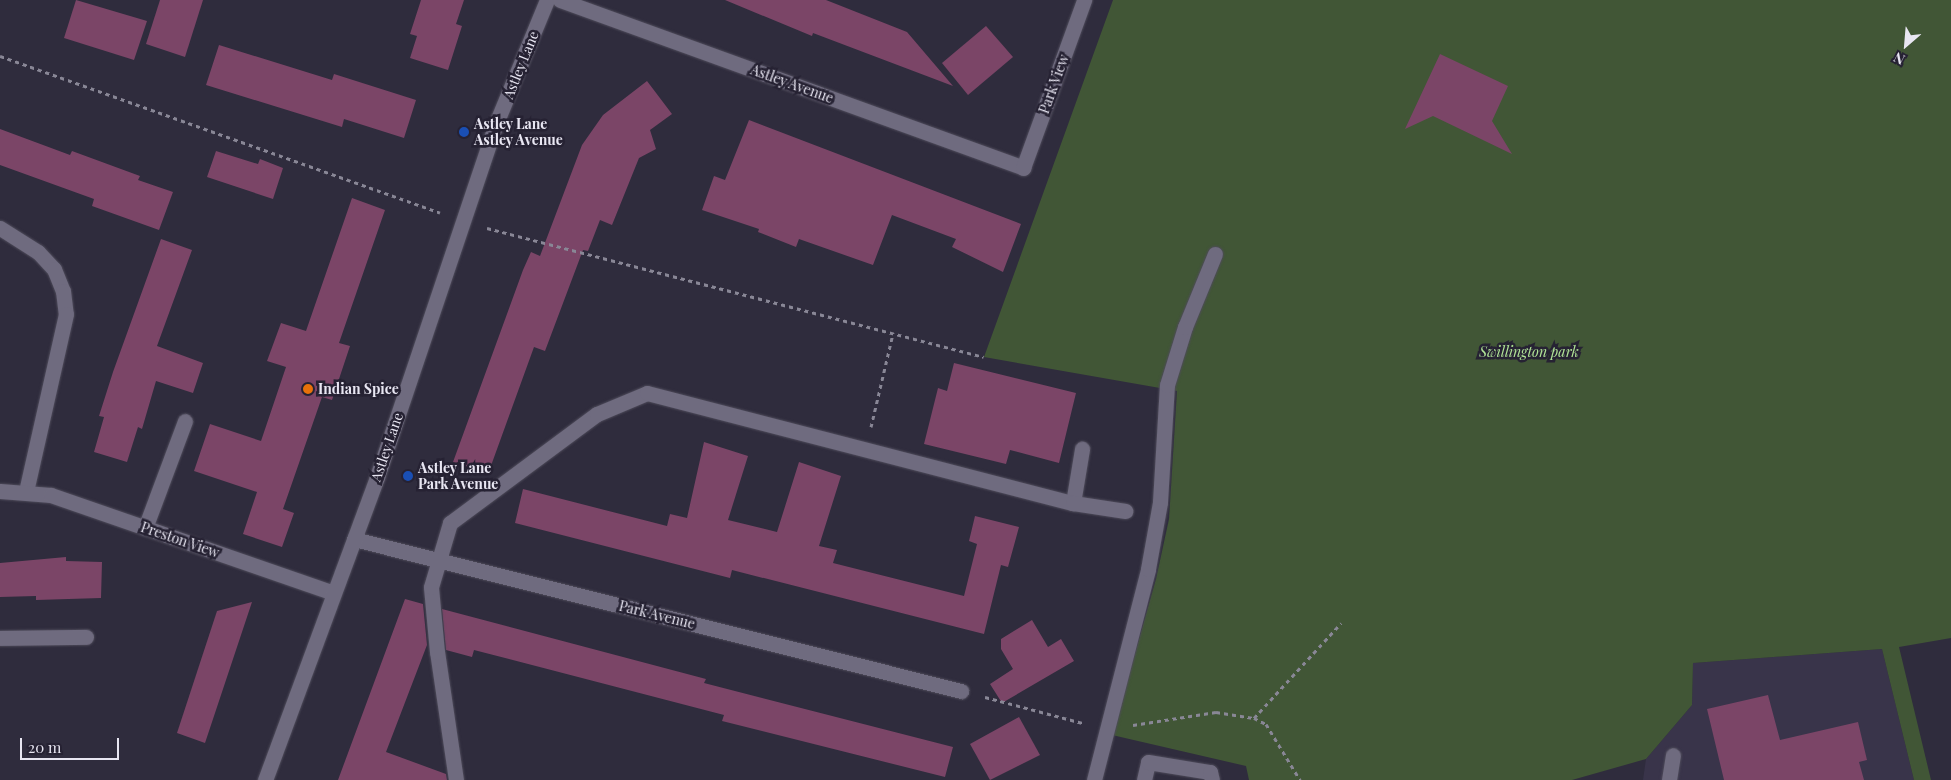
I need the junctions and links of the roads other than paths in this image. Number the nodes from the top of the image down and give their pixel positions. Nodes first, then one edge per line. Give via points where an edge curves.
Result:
1 (547, 0) edge
2 (560, 0) edge
3 (1084, 0) edge
4 (1024, 168) joint
5 (0, 228) edge
6 (1215, 254) dead end
7 (185, 421) dead end
8 (1082, 449) dead end
9 (0, 491) edge
10 (26, 491) junction
11 (1073, 503) junction
12 (1125, 511) dead end
13 (145, 528) junction
14 (354, 539) junction
15 (441, 561) junction
16 (334, 593) junction
17 (86, 637) dead end
18 (0, 638) edge
19 (961, 691) road end
20 (1673, 756) dead end
21 (265, 780) edge
22 (456, 780) edge
23 (1094, 780) edge
24 (1144, 780) edge
25 (1212, 780) edge
26 (1670, 780) edge

1 - 14 street, Astley Lane via 495,126
2 - 4 street, Astley Avenue
3 - 4 street, Park View
5 - 10 street via 38,252 54,269 63,291 66,314
6 - 23 street via 1185,327 1167,385 1159,509 1148,569
7 - 13 street
8 - 11 street
9 - 10 street, Preston View
10 - 13 street, Preston View via 50,495
11 - 12 street
11 - 15 street via 648,393 596,414 450,523
13 - 16 street, Preston View
14 - 15 street, Park Avenue
14 - 16 street, Astley Lane
15 - 19 street, Park Avenue
15 - 22 street via 431,587
16 - 21 street, Astley Lane
17 - 18 street
20 - 26 street
24 - 25 street via 1148,762 1210,772

